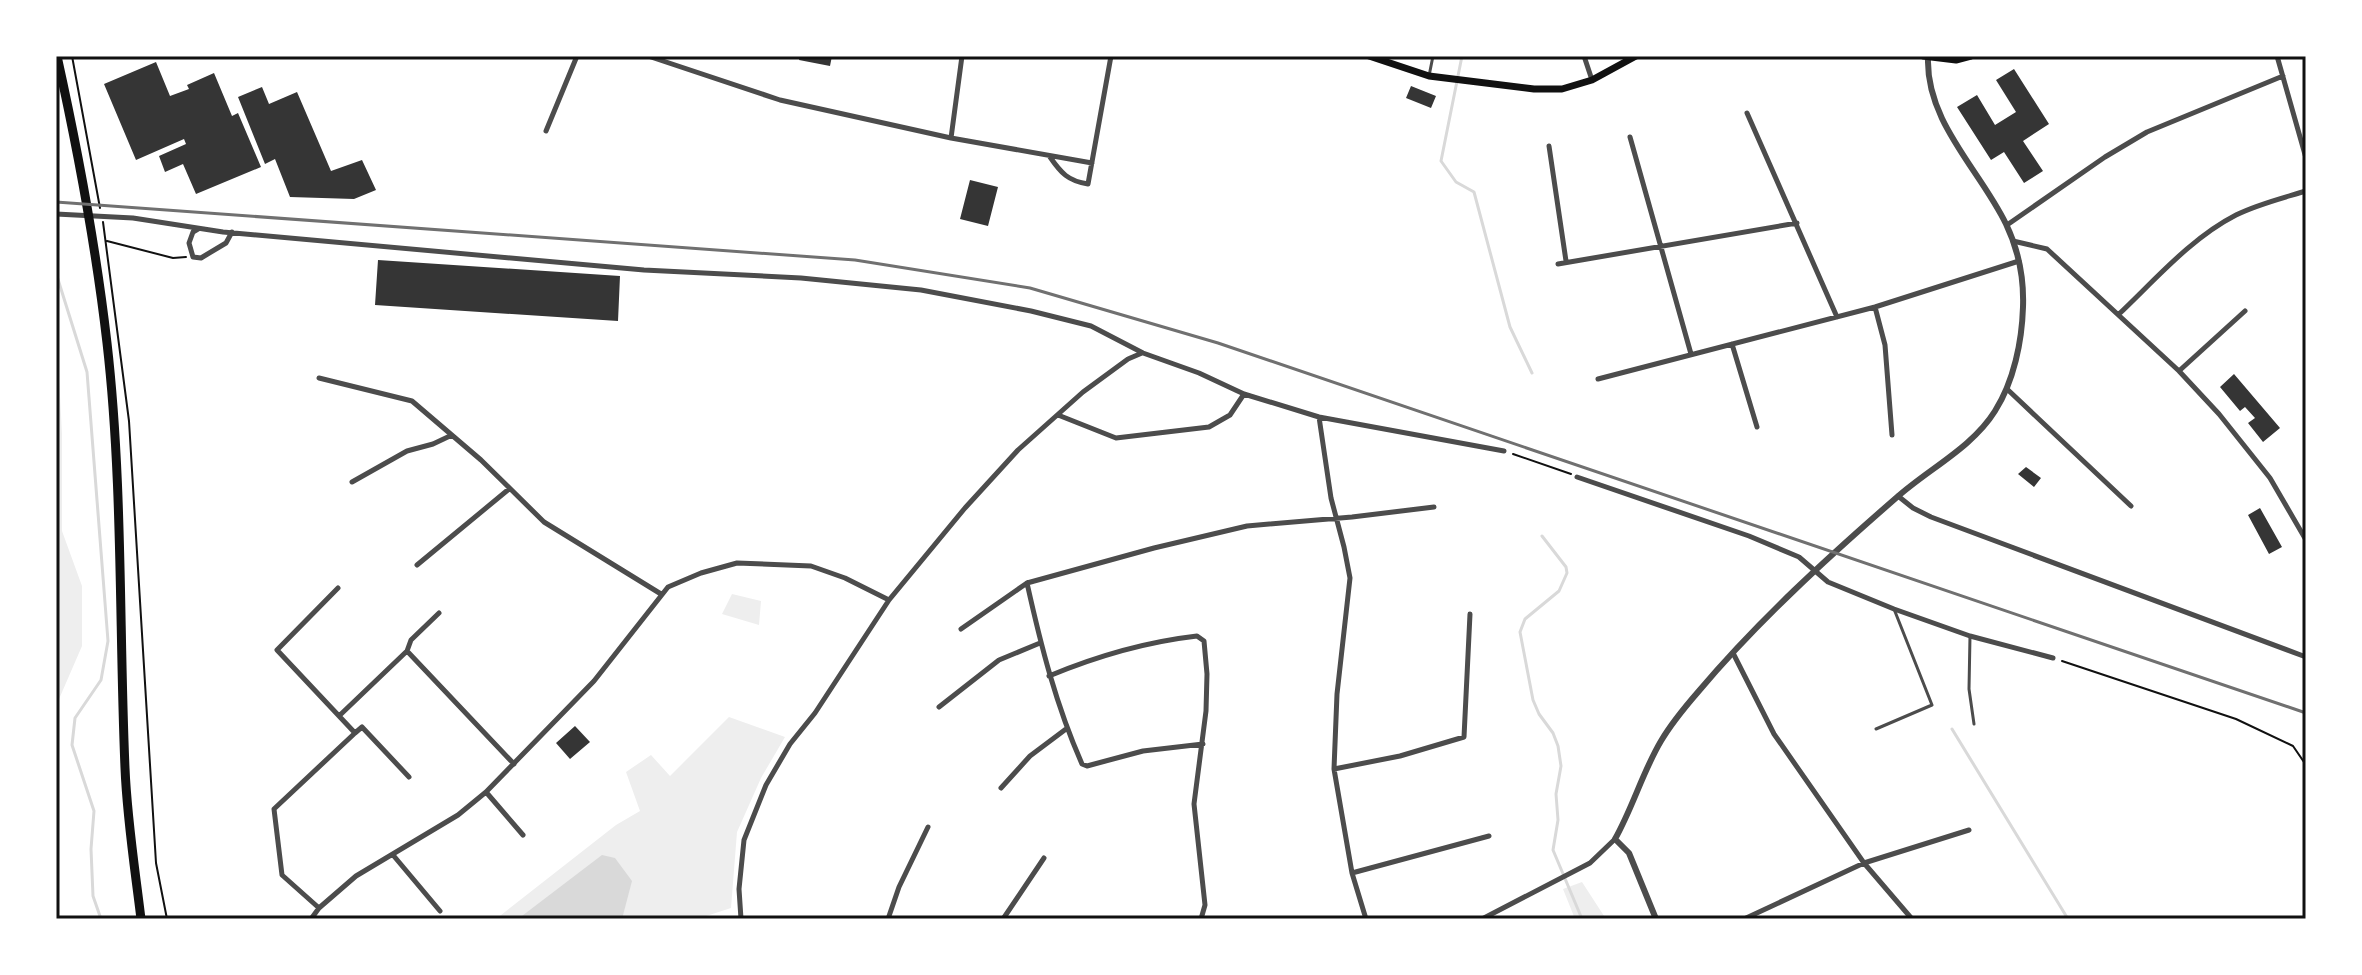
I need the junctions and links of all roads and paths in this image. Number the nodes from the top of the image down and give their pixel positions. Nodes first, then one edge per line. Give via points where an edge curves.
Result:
1 (57, 56) edge
2 (72, 56) edge
3 (577, 56) edge
4 (648, 56) edge
5 (962, 56) edge
6 (1111, 56) edge
7 (1369, 56) edge
8 (1433, 56) edge
9 (1584, 56) edge
10 (1636, 56) edge
11 (1971, 56) edge
12 (2277, 56) edge
13 (1926, 57) edge
14 (1429, 76) junction
15 (2283, 76) junction
16 (1592, 80) junction
17 (1747, 113) dead end
18 (546, 131) dead end
19 (1630, 137) dead end
20 (951, 138) junction
21 (1549, 146) dead end
22 (1049, 156) junction
23 (2306, 158) edge
24 (1092, 163) junction
25 (2306, 191) edge
26 (56, 214) edge
27 (1797, 223) junction
28 (2007, 225) junction
29 (200, 228) junction
30 (232, 232) junction
31 (106, 240) junction
32 (2012, 241) junction
33 (1659, 247) junction
34 (193, 257) junction
35 (1566, 261) junction
36 (2019, 261) junction
37 (1558, 264) dead end
38 (1875, 307) junction
39 (2245, 311) dead end
40 (2119, 314) junction
41 (1837, 317) junction
42 (1732, 344) junction
43 (1143, 353) junction
44 (1691, 354) junction
45 (2179, 371) junction
46 (319, 378) dead end
47 (1598, 379) dead end
48 (2007, 389) junction
49 (1244, 394) junction
50 (1058, 415) junction
51 (1319, 417) junction
52 (1757, 427) dead end
53 (452, 435) junction
54 (1892, 435) dead end
55 (1504, 451) joint
56 (1577, 477) joint
57 (352, 482) dead end
58 (509, 489) junction
59 (1898, 496) junction
60 (2131, 506) dead end
61 (1434, 507) dead end
62 (1336, 517) junction
63 (2306, 540) edge
64 (417, 565) dead end
65 (1816, 571) junction
66 (1027, 583) junction
67 (338, 588) dead end
68 (661, 594) junction
69 (889, 600) junction
70 (1894, 609) junction
71 (439, 613) dead end
72 (1470, 614) dead end
73 (961, 629) dead end
74 (1970, 636) junction
75 (1040, 643) junction
76 (407, 651) junction
77 (1733, 653) junction
78 (2306, 657) edge
79 (2053, 658) joint
80 (1049, 676) junction
81 (939, 707) dead end
82 (339, 716) junction
83 (1974, 724) dead end
84 (1066, 729) junction
85 (1876, 729) dead end
86 (355, 733) junction
87 (1203, 744) junction
88 (514, 764) junction
89 (2306, 765) edge
90 (1334, 769) junction
91 (409, 777) dead end
92 (1001, 788) dead end
93 (486, 792) junction
94 (928, 827) dead end
95 (1969, 830) dead end
96 (523, 835) dead end
97 (1489, 836) dead end
98 (1615, 839) junction
99 (393, 855) junction
100 (1044, 858) dead end
101 (1864, 863) junction
102 (1352, 873) junction
103 (319, 908) junction
104 (440, 911) dead end
105 (144, 919) edge
106 (167, 919) edge
107 (311, 919) edge
108 (741, 919) edge
109 (888, 919) edge
110 (1003, 919) edge
111 (1201, 919) edge
112 (1366, 919) edge
113 (1482, 919) edge
114 (1656, 919) edge
115 (1744, 919) edge
116 (1912, 919) edge

1 - 105 highway via 75,136 107,344 125,770 132,860
2 - 31 path
3 - 18 street
4 - 20 street via 780,100
5 - 20 street
6 - 24 street
7 - 14 main road
8 - 14 lane
9 - 16 street
10 - 16 main road
11 - 13 main road
12 - 15 street
13 - 28 street via 1935,103
14 - 16 main road via 1534,89 1562,89
15 - 23 street
15 - 28 street via 2147,132
17 - 27 street
19 - 33 street
20 - 22 street
21 - 35 street
22 - 24 street
22 - 24 street via 1063,176 1088,184
25 - 40 street via 2237,214 2214,228
26 - 29 street
27 - 33 street
27 - 41 street
28 - 32 street
29 - 30 street
29 - 34 street via 190,237
30 - 34 street via 212,254
30 - 43 street via 921,290 1091,326
31 - 34 path via 173,258
31 - 106 path via 129,421 156,863
32 - 36 street
32 - 40 street via 2047,249
33 - 35 street
33 - 44 street
35 - 37 street
36 - 38 street
36 - 48 street via 2023,309
38 - 41 street
38 - 54 street via 1885,345
39 - 45 street
40 - 45 street
41 - 42 street
42 - 44 street
42 - 52 street
43 - 49 street
43 - 50 street
44 - 47 street
45 - 63 street via 2270,478
46 - 53 street via 412,401
48 - 59 street via 1975,435
48 - 60 street
49 - 50 street via 1230,415 1209,427 1116,438
49 - 51 street
50 - 69 street via 965,508
51 - 55 street
51 - 62 street
53 - 57 street via 407,451
53 - 58 street
55 - 56 path
56 - 65 street via 1749,536 1799,557
58 - 64 street
58 - 68 street via 544,522
59 - 65 street
59 - 78 street via 1931,517
61 - 62 street
62 - 66 street via 1247,526
62 - 90 street via 1350,578
65 - 70 street via 1828,582
65 - 77 street
66 - 73 street
66 - 75 street
67 - 82 street via 277,650
68 - 69 street via 701,573 758,563 811,566
68 - 88 street via 594,681
69 - 108 street via 766,785 744,840
70 - 74 street
70 - 85 lane via 1932,705
71 - 76 street via 411,640
72 - 90 street via 1464,737
74 - 79 street
74 - 83 lane
75 - 80 street
75 - 81 street via 999,660
76 - 82 street
76 - 88 street
77 - 98 street via 1662,740
77 - 101 street via 1774,734
79 - 89 path via 2236,719 2293,746
80 - 84 street
80 - 87 street via 1133,647 1197,636 1204,641 1207,674
82 - 86 street
84 - 87 street via 1087,766 1143,751
84 - 92 street via 1030,756
86 - 91 street via 362,727
86 - 103 street via 274,809 282,875
87 - 111 street via 1194,804 1205,905
88 - 93 street
90 - 102 street
93 - 96 street
93 - 99 street
94 - 109 street
95 - 101 street
97 - 102 street
98 - 113 street via 1590,863
98 - 114 street via 1629,853
99 - 103 street via 356,876
99 - 104 street
100 - 110 street
101 - 115 street
101 - 116 street
102 - 112 street
103 - 107 street

